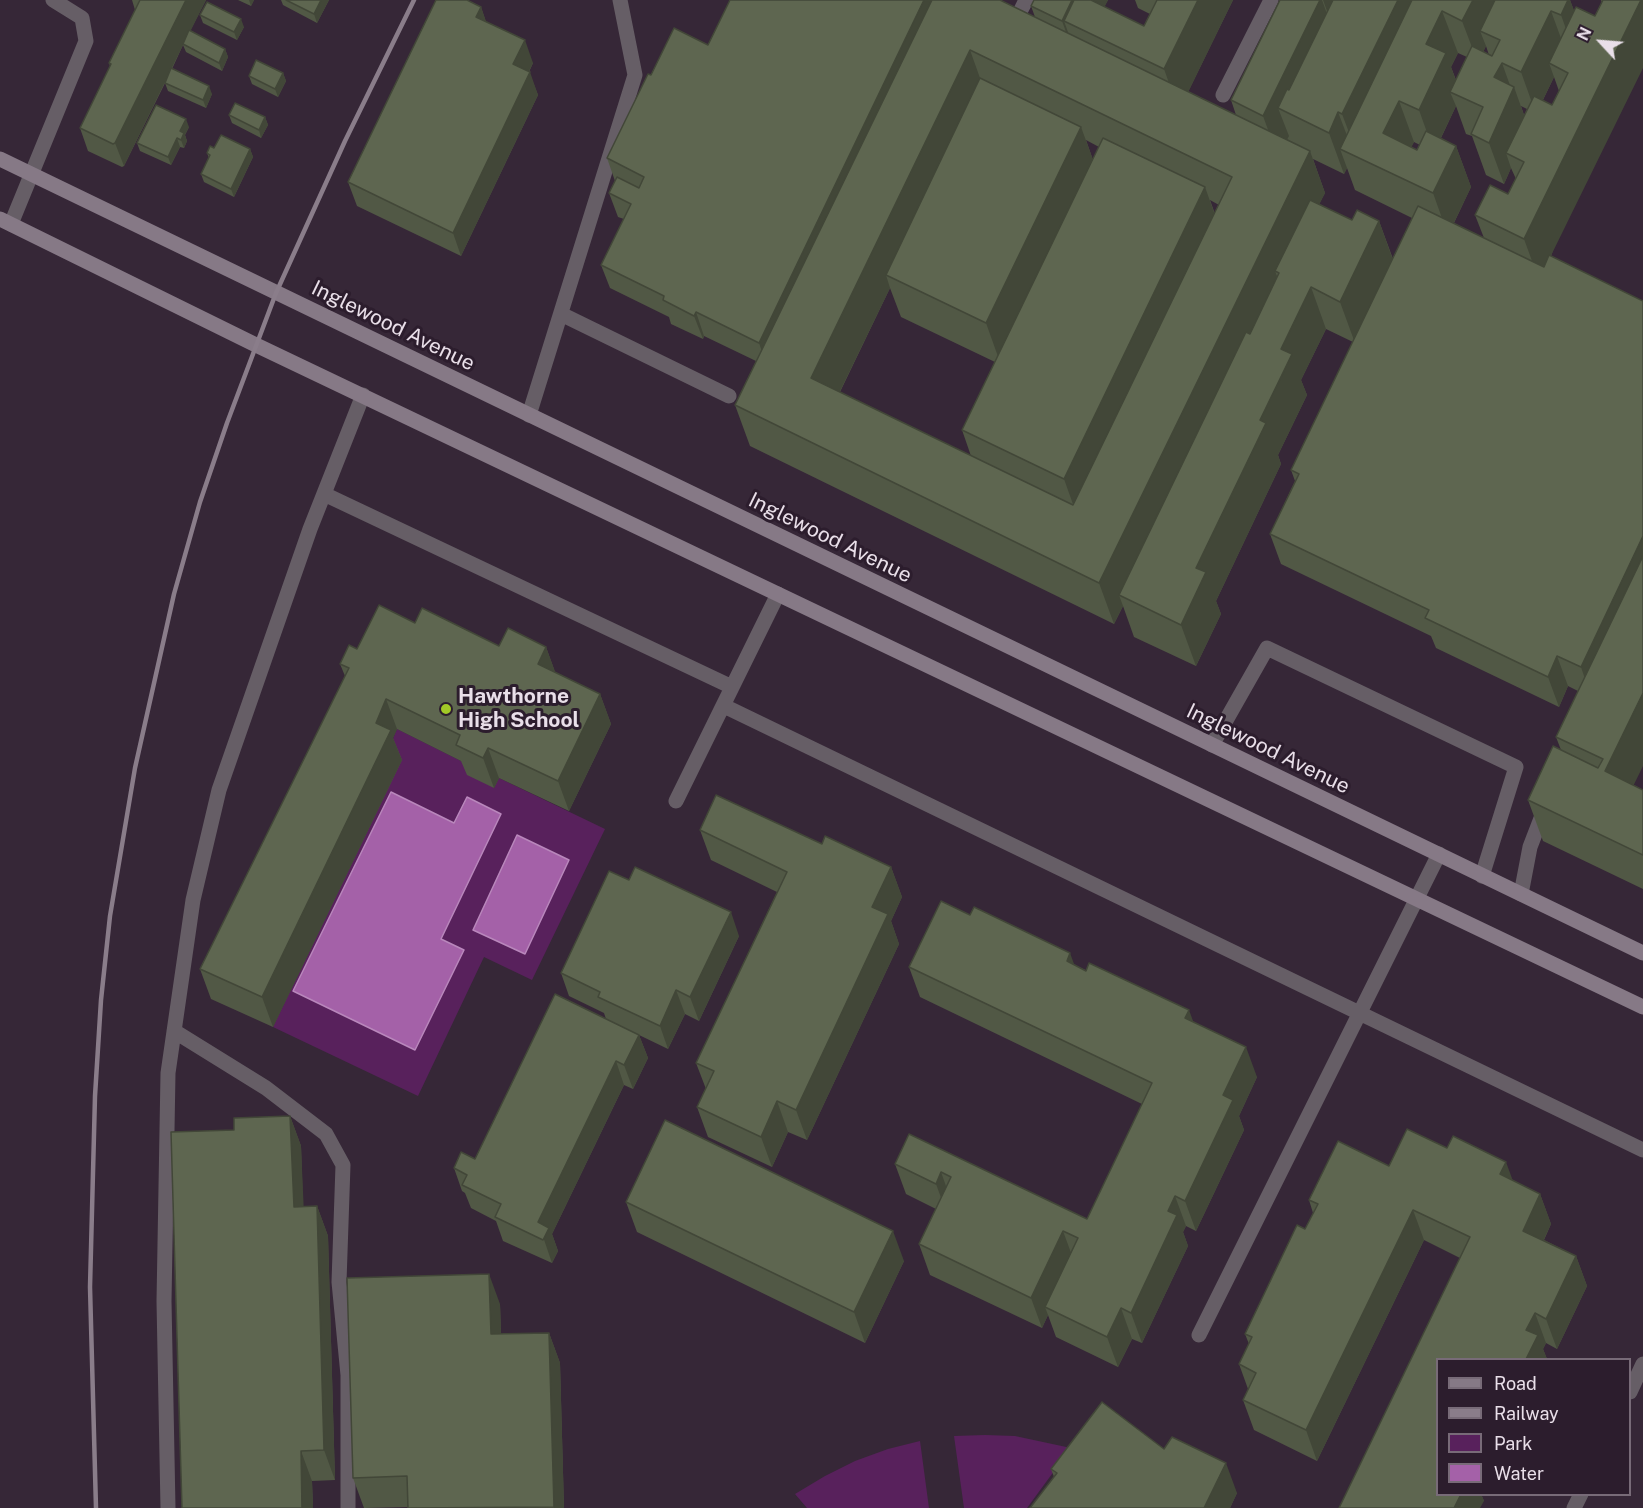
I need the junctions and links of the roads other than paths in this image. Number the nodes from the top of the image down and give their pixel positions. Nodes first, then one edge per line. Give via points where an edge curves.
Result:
1 (53, 0) edge
2 (620, 0) edge
3 (1271, 0) edge
4 (1224, 95) dead end
5 (0, 159) edge
6 (31, 174) junction
7 (5, 222) edge
8 (561, 314) junction
9 (363, 395) junction
10 (729, 396) dead end
11 (529, 415) junction
12 (324, 494) junction
13 (778, 594) junction
14 (732, 687) junction
15 (724, 706) junction
16 (1212, 745) junction
17 (1550, 796) edge
18 (676, 801) dead end
19 (1439, 854) junction
20 (1482, 876) junction
21 (1521, 894) junction
22 (1416, 899) junction
23 (1643, 953) edge
24 (1643, 1007) edge
25 (1360, 1015) junction
26 (174, 1031) junction
27 (1643, 1150) edge
28 (1199, 1335) dead end
29 (1643, 1364) edge
30 (1631, 1388) edge
31 (168, 1508) edge
32 (348, 1508) edge

1 - 6 lane via 82,18 86,41
2 - 8 lane via 635,75
3 - 4 lane
5 - 6 main road, Inglewood Avenue
6 - 7 lane
6 - 11 main road, Inglewood Avenue
7 - 9 main road
8 - 10 lane
8 - 11 lane
9 - 12 lane
9 - 13 main road
11 - 16 main road, Inglewood Avenue
12 - 14 lane
12 - 26 lane via 219,790 193,900
13 - 14 lane
13 - 22 main road
14 - 15 lane
15 - 18 lane
15 - 25 lane
16 - 19 main road, Inglewood Avenue
16 - 20 lane via 1267,648 1516,767
17 - 21 lane via 1530,847
19 - 20 main road, Inglewood Avenue
19 - 22 lane
20 - 21 main road, Inglewood Avenue
21 - 23 main road, Inglewood Avenue
22 - 24 main road
22 - 25 lane
25 - 27 lane
25 - 28 lane
26 - 31 lane via 168,1073 164,1301
26 - 32 lane via 266,1088 326,1134 342,1165 339,1282 348,1375
29 - 30 lane

